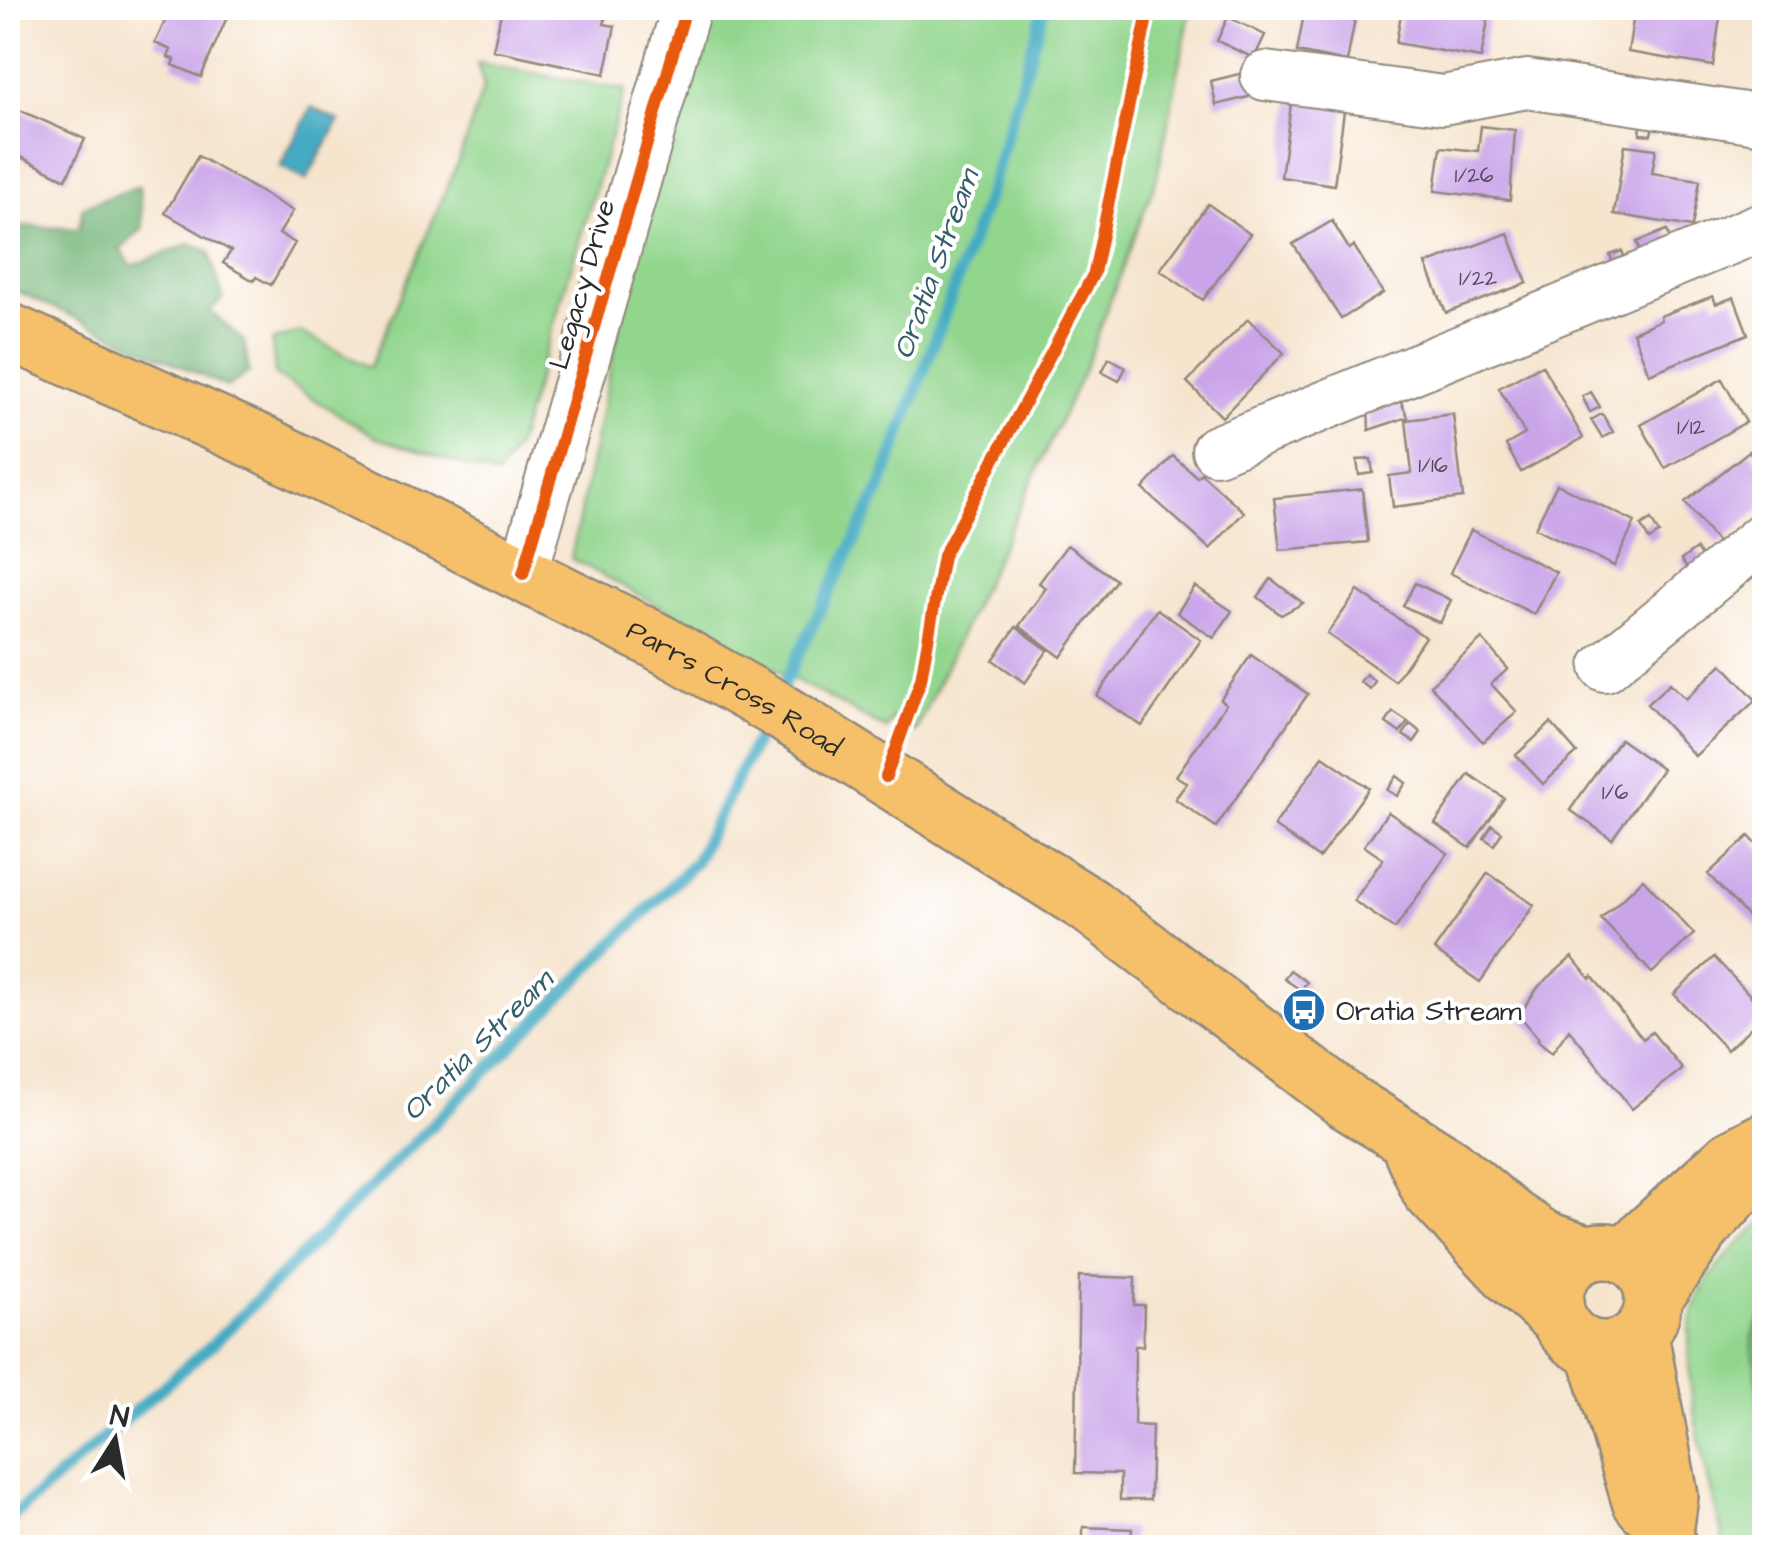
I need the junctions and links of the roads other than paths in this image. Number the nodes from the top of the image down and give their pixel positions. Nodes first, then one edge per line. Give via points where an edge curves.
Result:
1 (686, 8) edge
2 (1265, 76) dead end
3 (1764, 120) edge
4 (1764, 226) edge
5 (8, 332) edge
6 (1216, 450) dead end
7 (1764, 536) edge
8 (522, 574) junction
9 (1604, 667) dead end
10 (1764, 1142) edge
11 (1764, 1156) edge
12 (1610, 1301) junction
13 (1667, 1540) edge

1 - 8 street, Legacy Drive
2 - 3 street via 1443,100 1527,84
4 - 6 street
5 - 8 main road, Parrs Cross Road via 264,445
7 - 9 street
8 - 12 main road, Parrs Cross Road via 658,640 780,711 1090,906 1346,1101 1450,1165
10 - 12 main road via 1731,1158
11 - 12 main road via 1704,1226
12 - 13 main road via 1640,1500

